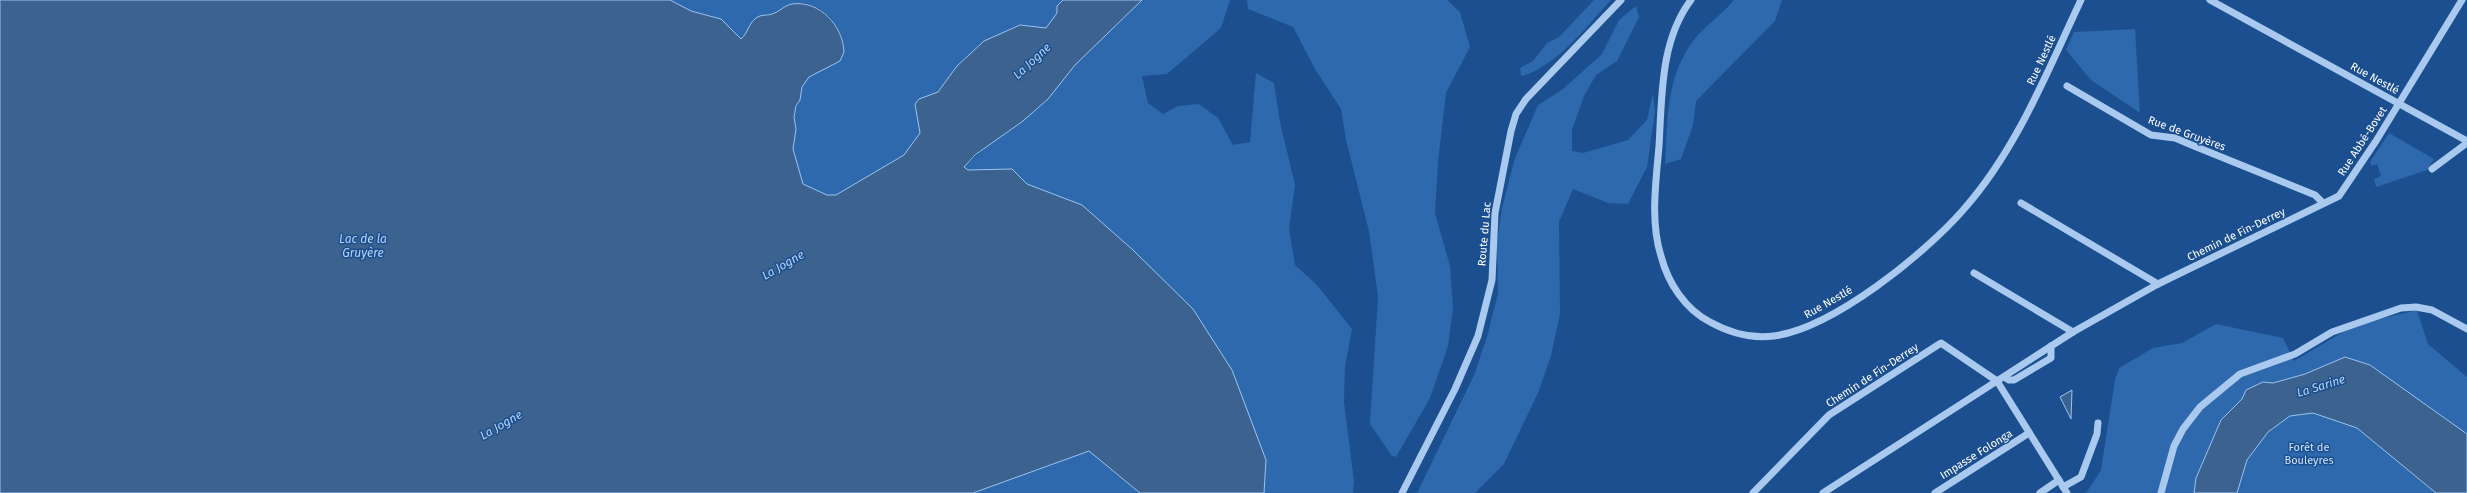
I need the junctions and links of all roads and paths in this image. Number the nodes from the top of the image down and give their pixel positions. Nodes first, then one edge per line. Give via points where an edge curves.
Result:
1 (1620, 0) edge
2 (1691, 0) edge
3 (2080, 0) edge
4 (2210, 0) edge
5 (2462, 0) edge
6 (2067, 86) dead end
7 (2399, 104) junction
8 (2467, 142) edge
9 (2432, 169) dead end
10 (2020, 203) dead end
11 (2323, 203) junction
12 (1974, 273) dead end
13 (2158, 284) junction
14 (2467, 329) edge
15 (2073, 332) junction
16 (1997, 381) junction
17 (2098, 423) dead end
18 (2029, 433) junction
19 (2059, 480) junction
20 (2065, 490) edge
21 (1402, 493) edge
22 (1753, 493) edge
23 (1823, 493) edge
24 (1935, 493) edge
25 (2040, 493) edge
26 (2161, 493) edge

1 - 21 street, Route du Lac via 1526,99 1516,114 1495,213 1492,280 1478,336 1455,389
2 - 3 street, Rue Nestlé via 1679,18 1665,67 1655,199 1658,244 1668,277 1689,306 1703,319 1732,332 1752,336 1773,336 1800,330 1826,318 1876,287 1931,244 1963,211 1993,175 2032,105
4 - 7 street, Rue Nestlé
5 - 7 street, Rue Abbé-Bovet
6 - 11 street, Rue de Gruyères via 2151,135 2175,138 2315,195
7 - 8 street, Rue Nestlé
7 - 11 street, Rue Abbé-Bovet via 2339,196
8 - 9 street
10 - 13 street
11 - 13 street, Chemin de Fin-Derrey
12 - 15 street
13 - 15 street, Chemin de Fin-Derrey
14 - 26 street via 2432,310 2401,308 2332,332 2289,356 2240,374 2200,407 2183,429 2174,446
15 - 16 street, Chemin de Fin-Derrey
16 - 18 street, Impasse Folonga
16 - 22 street, Chemin de Fin-Derrey via 1941,343 1829,415
16 - 23 street, Chemin de Fin-Derrey
17 - 20 street via 2097,434 2081,478
18 - 19 street, Impasse Folonga
18 - 24 street, Impasse Folonga
19 - 20 street, Impasse Folonga
19 - 25 street

